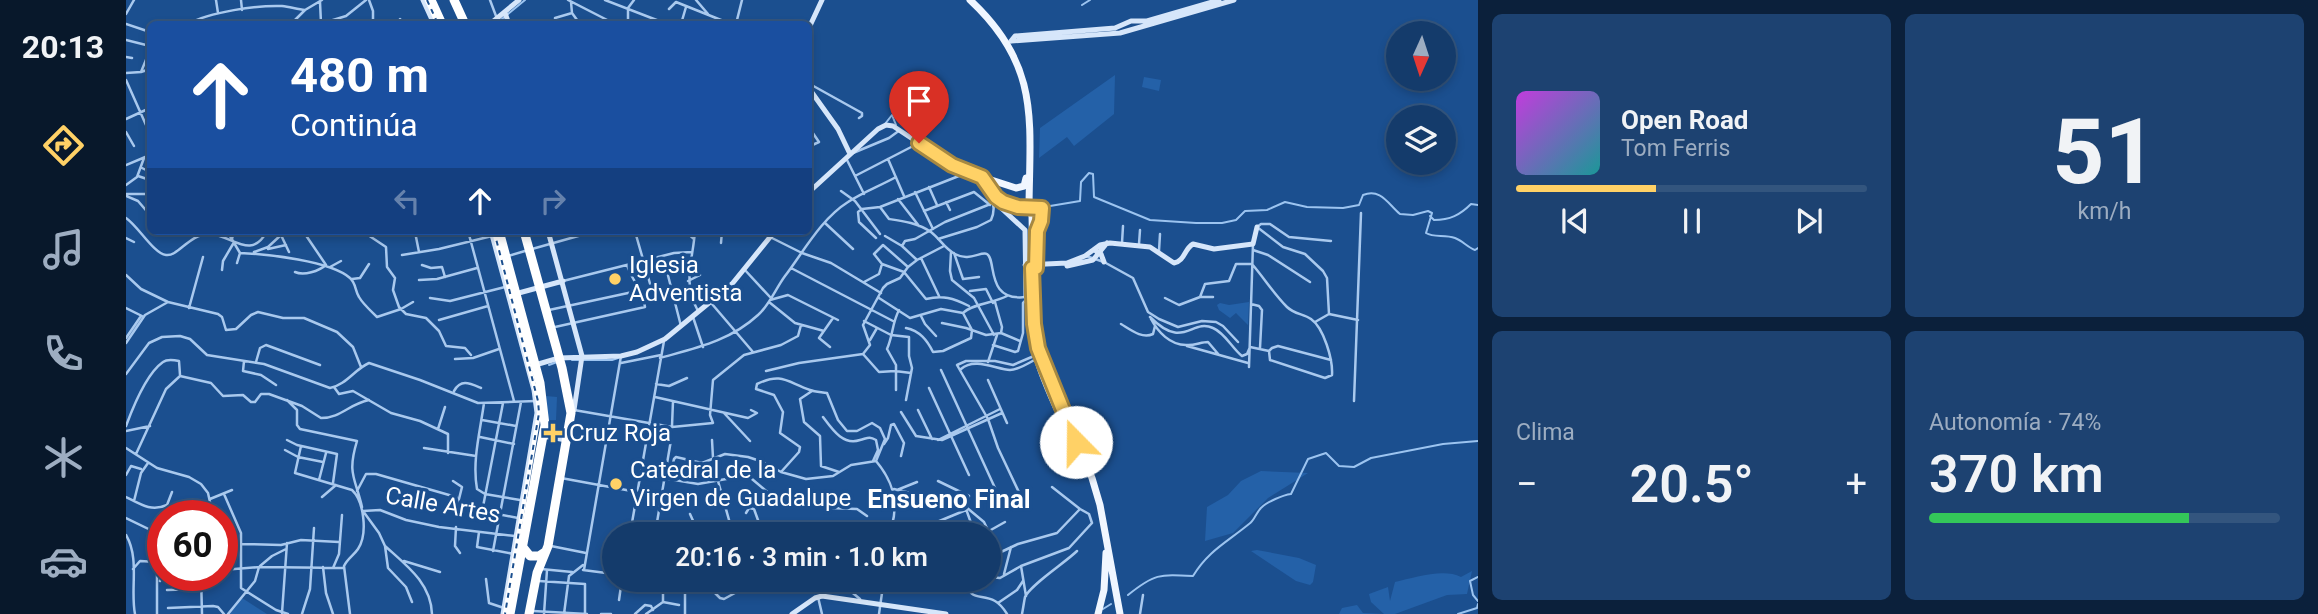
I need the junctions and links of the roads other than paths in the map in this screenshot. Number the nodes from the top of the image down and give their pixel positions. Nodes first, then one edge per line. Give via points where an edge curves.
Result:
1 (134, 0) edge
2 (216, 0) edge
3 (241, 0) edge
4 (292, 0) edge
5 (368, 0) edge
6 (454, 0) edge
7 (490, 0) edge
8 (519, 0) edge
9 (605, 0) edge
10 (634, 0) edge
11 (696, 0) edge
12 (741, 0) edge
13 (822, 0) edge
14 (970, 0) edge
15 (976, 0) edge
16 (1219, 0) edge
17 (1234, 0) edge
18 (321, 1) edge
19 (429, 1) edge
20 (570, 1) edge
21 (686, 6) junction
22 (293, 8) junction
23 (628, 8) junction
24 (305, 9) junction
25 (670, 9) dead end
26 (242, 10) junction
27 (1187, 11) junction
28 (218, 13) junction
29 (505, 13) junction
30 (572, 13) junction
31 (126, 14) edge
32 (710, 16) junction
33 (498, 19) junction
34 (193, 21) edge
35 (294, 21) edge
36 (321, 21) edge
37 (331, 21) edge
38 (373, 21) edge
39 (433, 21) edge
40 (440, 21) edge
41 (464, 21) edge
42 (495, 21) edge
43 (508, 21) edge
44 (556, 21) edge
45 (578, 21) edge
46 (609, 21) edge
47 (628, 21) edge
48 (660, 21) edge
49 (682, 21) edge
50 (724, 21) edge
51 (734, 21) edge
52 (812, 21) edge
53 (1135, 21) junction
54 (126, 24) edge
55 (1133, 30) junction
56 (147, 31) edge
57 (1064, 35) junction
58 (126, 40) edge
59 (1008, 42) junction
60 (147, 47) edge
61 (126, 57) edge
62 (132, 58) dead end
63 (147, 58) edge
64 (147, 70) edge
65 (141, 72) junction
66 (126, 73) edge
67 (126, 80) edge
68 (812, 87) edge
69 (812, 91) edge
70 (147, 109) edge
71 (141, 112) junction
72 (859, 118) dead end
73 (126, 119) edge
74 (147, 127) edge
75 (900, 130) junction
76 (126, 132) edge
77 (812, 132) edge
78 (919, 143) junction
79 (812, 145) edge
80 (134, 146) dead end
81 (147, 156) edge
82 (848, 156) junction
83 (1029, 156) junction
84 (144, 158) junction
85 (888, 159) junction
86 (126, 165) edge
87 (142, 168) junction
88 (147, 170) edge
89 (970, 173) junction
90 (138, 176) junction
91 (855, 176) junction
92 (896, 177) junction
93 (982, 177) junction
94 (147, 179) edge
95 (126, 185) edge
96 (929, 187) junction
97 (812, 189) edge
98 (841, 191) dead end
99 (915, 192) junction
100 (147, 194) edge
101 (863, 194) junction
102 (126, 196) edge
103 (904, 197) junction
104 (853, 199) junction
105 (898, 199) junction
106 (993, 201) junction
107 (946, 202) junction
108 (937, 205) junction
109 (1030, 206) junction
110 (880, 207) junction
111 (862, 209) junction
112 (950, 210) dead end
113 (924, 211) junction
114 (147, 212) edge
115 (1361, 213) dead end
116 (126, 218) edge
117 (825, 223) junction
118 (919, 226) junction
119 (1123, 226) dead end
120 (1257, 227) junction
121 (932, 230) junction
122 (1140, 230) dead end
123 (1032, 231) junction
124 (1160, 234) dead end
125 (229, 235) edge
126 (234, 235) edge
127 (264, 235) edge
128 (306, 235) edge
129 (368, 235) edge
130 (416, 235) edge
131 (469, 235) edge
132 (487, 235) edge
133 (494, 235) edge
134 (495, 235) edge
135 (525, 235) edge
136 (549, 235) edge
137 (576, 235) edge
138 (636, 235) dead end
139 (690, 235) edge
140 (694, 235) edge
141 (722, 235) edge
142 (768, 235) edge
143 (770, 237) junction
144 (126, 238) edge
145 (876, 238) dead end
146 (694, 239) junction
147 (938, 239) junction
148 (470, 240) junction
149 (1331, 241) dead end
150 (134, 242) dead end
151 (233, 242) junction
152 (721, 243) dead end
153 (1122, 243) junction
154 (552, 244) junction
155 (286, 245) junction
156 (902, 246) junction
157 (944, 246) junction
158 (1139, 246) junction
159 (1253, 247) junction
160 (853, 249) dead end
161 (263, 250) junction
162 (529, 250) junction
163 (1159, 251) junction
164 (289, 252) dead end
165 (419, 252) junction
166 (692, 252) junction
167 (240, 253) junction
168 (251, 253) junction
169 (802, 253) junction
170 (952, 253) junction
171 (402, 255) dead end
172 (506, 256) junction
173 (663, 256) junction
174 (203, 257) dead end
175 (1090, 257) junction
176 (919, 259) junction
177 (341, 261) dead end
178 (644, 261) junction
179 (236, 262) dead end
180 (1105, 263) junction
181 (369, 264) dead end
182 (882, 264) junction
183 (1252, 264) junction
184 (422, 265) dead end
185 (627, 265) junction
186 (328, 266) junction
187 (908, 267) junction
188 (1030, 267) junction
189 (477, 268) junction
190 (791, 268) junction
191 (744, 269) junction
192 (222, 270) dead end
193 (295, 272) dead end
194 (904, 272) junction
195 (126, 275) edge
196 (699, 275) dead end
197 (979, 277) dead end
198 (445, 278) junction
199 (352, 279) junction
200 (419, 280) dead end
201 (563, 281) junction
202 (688, 281) junction
203 (864, 282) junction
204 (1310, 282) dead end
205 (505, 287) junction
206 (540, 287) junction
207 (642, 290) junction
208 (484, 292) junction
209 (968, 292) junction
210 (512, 295) junction
211 (880, 296) junction
212 (939, 296) junction
213 (1009, 296) junction
214 (644, 297) junction
215 (1200, 297) junction
216 (1213, 297) dead end
217 (429, 298) dead end
218 (1166, 298) dead end
219 (769, 300) junction
220 (168, 302) junction
221 (413, 302) dead end
222 (710, 302) junction
223 (1027, 302) junction
224 (994, 303) junction
225 (1251, 304) junction
226 (488, 306) junction
227 (569, 306) junction
228 (969, 306) junction
229 (980, 306) junction
230 (126, 308) edge
231 (189, 308) junction
232 (401, 309) junction
233 (872, 310) junction
234 (899, 310) junction
235 (546, 311) junction
236 (698, 311) junction
237 (963, 313) junction
238 (1329, 314) junction
239 (1149, 315) junction
240 (692, 316) junction
241 (921, 316) junction
242 (142, 317) junction
243 (833, 318) junction
244 (439, 320) dead end
245 (838, 320) dead end
246 (1358, 320) junction
247 (864, 321) junction
248 (893, 321) junction
249 (573, 322) junction
250 (1315, 322) junction
251 (942, 323) dead end
252 (925, 324) junction
253 (1122, 324) dead end
254 (801, 325) junction
255 (681, 326) junction
256 (1155, 326) junction
257 (906, 327) dead end
258 (550, 328) junction
259 (877, 328) junction
260 (916, 330) junction
261 (972, 330) junction
262 (824, 331) junction
263 (736, 332) junction
264 (997, 334) junction
265 (127, 335) edge
266 (893, 335) junction
267 (936, 336) dead end
268 (664, 339) junction
269 (869, 342) junction
270 (1021, 342) junction
271 (1238, 342) dead end
272 (126, 343) edge
273 (993, 345) junction
274 (1184, 346) junction
275 (703, 347) junction
276 (830, 347) dead end
277 (1250, 347) junction
278 (1260, 348) junction
279 (499, 349) junction
280 (1270, 349) junction
281 (753, 352) junction
282 (863, 354) junction
283 (471, 355) dead end
284 (1219, 355) junction
285 (582, 356) junction
286 (661, 356) junction
287 (1038, 357) junction
288 (559, 358) junction
289 (455, 359) dead end
290 (621, 359) junction
291 (1331, 360) junction
292 (244, 361) junction
293 (989, 361) junction
294 (256, 362) junction
295 (320, 365) dead end
296 (535, 365) junction
297 (361, 367) junction
298 (766, 370) dead end
299 (941, 370) dead end
300 (895, 371) junction
301 (911, 373) junction
302 (126, 374) edge
303 (180, 376) junction
304 (687, 378) dead end
305 (988, 380) dead end
306 (656, 384) junction
307 (276, 385) dead end
308 (334, 387) junction
309 (481, 388) dead end
310 (929, 388) dead end
311 (896, 390) dead end
312 (812, 391) junction
313 (454, 392) junction
314 (653, 397) junction
315 (287, 400) junction
316 (369, 400) junction
317 (906, 400) dead end
318 (514, 401) junction
319 (536, 401) junction
320 (673, 401) junction
321 (1354, 401) dead end
322 (503, 402) junction
323 (522, 402) junction
324 (484, 403) junction
325 (445, 407) dead end
326 (711, 409) junction
327 (572, 410) junction
328 (751, 410) dead end
329 (918, 410) dead end
330 (1001, 411) junction
331 (723, 412) junction
332 (901, 412) dead end
333 (611, 417) junction
334 (823, 417) dead end
335 (985, 419) junction
336 (482, 420) junction
337 (499, 423) junction
338 (649, 423) junction
339 (1007, 423) dead end
340 (126, 425) edge
341 (150, 426) junction
342 (516, 426) junction
343 (672, 426) junction
344 (967, 427) junction
345 (439, 429) junction
346 (126, 431) edge
347 (951, 434) junction
348 (539, 436) junction
349 (480, 438) junction
350 (937, 439) junction
351 (287, 440) dead end
352 (567, 440) junction
353 (671, 440) dead end
354 (712, 440) dead end
355 (495, 441) junction
356 (750, 441) dead end
357 (514, 444) junction
358 (884, 444) junction
359 (301, 446) junction
360 (126, 448) edge
361 (424, 448) dead end
362 (285, 450) dead end
363 (326, 451) junction
364 (448, 453) junction
365 (136, 454) junction
366 (476, 456) junction
367 (901, 456) dead end
368 (299, 457) junction
369 (713, 459) junction
370 (874, 461) junction
371 (148, 463) junction
372 (323, 463) junction
373 (142, 470) junction
374 (781, 472) junction
375 (840, 472) junction
376 (640, 474) junction
377 (126, 475) edge
378 (970, 475) dead end
379 (560, 478) junction
380 (667, 479) junction
381 (319, 480) junction
382 (453, 481) dead end
383 (718, 481) junction
384 (938, 481) dead end
385 (917, 482) dead end
386 (334, 484) junction
387 (599, 486) junction
388 (1052, 487) dead end
389 (995, 488) dead end
390 (896, 489) junction
391 (233, 490) dead end
392 (357, 491) junction
393 (172, 492) dead end
394 (637, 492) junction
395 (225, 494) junction
396 (485, 494) junction
397 (126, 497) edge
398 (322, 497) dead end
399 (503, 497) junction
400 (210, 499) joint
401 (459, 499) junction
402 (523, 500) junction
403 (134, 501) junction
404 (1025, 505) dead end
405 (966, 508) junction
406 (362, 509) junction
407 (1080, 509) junction
408 (482, 512) junction
409 (746, 513) dead end
410 (690, 514) dead end
411 (342, 515) dead end
412 (499, 515) junction
413 (867, 516) dead end
414 (126, 518) edge
415 (520, 519) junction
416 (632, 522) edge
417 (658, 522) edge
418 (694, 522) edge
419 (730, 522) edge
420 (759, 522) edge
421 (892, 522) edge
422 (936, 522) edge
423 (971, 522) edge
424 (983, 522) edge
425 (1004, 522) dead end
426 (1001, 524) edge
427 (456, 527) junction
428 (314, 528) dead end
429 (147, 530) edge
430 (479, 530) junction
431 (497, 532) junction
432 (126, 535) edge
433 (1106, 535) junction
434 (517, 536) junction
435 (313, 540) junction
436 (340, 542) junction
437 (287, 543) junction
438 (242, 544) junction
439 (385, 546) junction
440 (522, 546) junction
441 (1011, 547) junction
442 (547, 548) junction
443 (286, 549) junction
444 (494, 551) junction
445 (1077, 551) dead end
446 (1001, 552) edge
447 (586, 553) junction
448 (339, 554) junction
449 (460, 554) dead end
450 (514, 554) junction
451 (530, 558) junction
452 (401, 560) junction
453 (147, 561) edge
454 (585, 563) junction
455 (344, 566) junction
456 (519, 566) junction
457 (1021, 566) junction
458 (240, 567) junction
459 (259, 567) junction
460 (285, 567) junction
461 (312, 567) junction
462 (323, 567) junction
463 (333, 568) junction
464 (133, 569) junction
465 (543, 569) junction
466 (577, 570) junction
467 (584, 570) junction
468 (440, 572) dead end
469 (572, 572) junction
470 (602, 572) edge
471 (1003, 577) joint
472 (486, 579) dead end
473 (535, 580) junction
474 (546, 581) junction
475 (1023, 581) junction
476 (568, 583) junction
477 (158, 591) edge
478 (201, 591) edge
479 (246, 591) junction
480 (620, 592) edge
481 (664, 592) edge
482 (685, 592) edge
483 (714, 592) edge
484 (736, 592) edge
485 (853, 592) edge
486 (882, 592) edge
487 (970, 592) edge
488 (1143, 595) dead end
489 (1026, 596) junction
490 (818, 597) junction
491 (619, 600) dead end
492 (663, 601) junction
493 (412, 602) dead end
494 (862, 602) junction
495 (998, 603) junction
496 (880, 604) junction
497 (679, 605) dead end
498 (202, 606) junction
499 (168, 608) dead end
500 (653, 610) junction
501 (282, 612) edge
502 (506, 612) edge
503 (530, 612) edge
504 (544, 613) edge
505 (928, 613) edge
506 (135, 614) edge
507 (157, 614) edge
508 (202, 614) edge
509 (226, 614) edge
510 (288, 614) edge
511 (302, 614) edge
512 (333, 614) edge
513 (350, 614) edge
514 (432, 614) edge
515 (564, 614) edge
516 (586, 614) edge
517 (601, 614) edge
518 (611, 614) edge
519 (635, 614) edge
520 (646, 614) edge
521 (685, 614) edge
522 (792, 614) edge
523 (822, 614) edge
524 (879, 614) edge
525 (946, 614) edge
526 (1007, 614) edge
527 (1022, 614) edge
528 (1098, 614) edge
529 (1120, 614) edge
530 (1140, 614) edge

1 - 31 street
2 - 28 street
3 - 26 street
4 - 22 street
5 - 37 street
5 - 38 street
6 - 41 highway
7 - 33 street
8 - 29 street
9 - 23 street
10 - 23 street
11 - 32 street
12 - 51 street
13 - 52 street
14 - 59 main road
15 - 59 main road
16 - 27 street
17 - 27 street
18 - 24 street
18 - 36 street
19 - 39 street
19 - 40 highway
20 - 30 street
20 - 46 street
21 - 25 street via 675,2
21 - 32 street
21 - 49 street
22 - 24 street
22 - 26 street
23 - 47 street
23 - 48 street
24 - 35 street
26 - 28 street
27 - 53 street
27 - 55 street
28 - 34 street
29 - 33 street
29 - 43 street
30 - 44 street
30 - 45 street
32 - 50 street
33 - 42 street
53 - 55 street
53 - 57 street
54 - 56 street
55 - 57 street
57 - 59 street
58 - 60 street
59 - 83 main road via 1027,98
59 - 109 main road via 1024,70 1032,106
61 - 62 street
63 - 65 street
64 - 65 street
65 - 66 street
67 - 71 street
68 - 72 street via 862,113
69 - 82 street via 838,129
70 - 71 street
71 - 73 street
71 - 74 street
75 - 78 street
75 - 82 street
75 - 82 street via 888,125 878,129
76 - 80 street
77 - 79 street via 819,142
78 - 85 street
78 - 89 street
81 - 84 street
82 - 91 street
82 - 97 street
83 - 93 main road via 1026,184 1021,188
83 - 109 main road
84 - 86 street
84 - 87 street
85 - 91 street
85 - 92 street
87 - 88 street
87 - 90 street
89 - 93 street
89 - 96 street
89 - 106 street
90 - 94 street
90 - 95 street
91 - 101 street
92 - 101 street
92 - 103 street
93 - 106 street
96 - 99 street
96 - 108 street
98 - 104 street
99 - 103 street
99 - 113 street
100 - 102 street
101 - 104 street
102 - 114 street
103 - 105 street
104 - 111 street
104 - 117 street
105 - 110 street
105 - 118 street
106 - 107 street via 974,192
106 - 121 street
106 - 123 street via 1042,208 1041,221
106 - 147 street via 989,223
106 - 188 street via 1026,230
107 - 108 street
107 - 112 street
108 - 113 street
109 - 123 main road, bridge
110 - 111 street
110 - 118 street via 889,219
111 - 145 street via 858,219
111 - 156 street via 883,235
113 - 121 street
115 - 246 street
116 - 151 street via 165,255 204,235
117 - 160 street
117 - 169 street
118 - 121 street
119 - 153 street
120 - 149 street via 1270,223 1289,237
120 - 159 street
120 - 238 street via 1283,247 1305,254 1323,271
121 - 147 street
121 - 156 street
122 - 158 street
123 - 188 main road
124 - 163 street
125 - 151 street
126 - 151 street
127 - 151 street via 251,245
128 - 186 street
129 - 232 street via 386,247 387,267 395,278 393,290
130 - 165 street
131 - 148 street
132 - 148 street
133 - 205 street
134 - 172 highway
135 - 162 highway
136 - 154 street
137 - 154 street
138 - 178 street
139 - 146 street
140 - 146 street
141 - 152 street
142 - 143 street
143 - 169 street
143 - 191 street
144 - 150 street
146 - 166 street
147 - 157 street
148 - 165 street
148 - 189 street
151 - 167 street
151 - 192 street
153 - 158 street
153 - 175 street via 1107,243
154 - 162 street
154 - 201 street
155 - 161 street
155 - 161 street via 281,235
155 - 164 street
156 - 176 street
157 - 170 street
157 - 176 street
158 - 163 street
159 - 163 street via 1214,249 1193,244 1174,263
159 - 183 street
159 - 204 street
161 - 168 street
162 - 172 street
162 - 206 highway
165 - 171 street
166 - 173 street
166 - 202 street
167 - 168 street
167 - 179 street
168 - 186 street
169 - 190 street
169 - 203 street
170 - 197 street via 963,279
170 - 209 street via 952,280
170 - 213 street via 967,258 988,255 996,284
172 - 210 highway
173 - 178 street
173 - 255 street
174 - 231 street
175 - 180 street
175 - 180 street
175 - 188 street
176 - 187 street
176 - 212 street
177 - 186 street
178 - 185 street
178 - 214 street via 653,293
180 - 239 street via 1133,278
181 - 199 street via 362,276
182 - 187 street via 874,256 883,245
182 - 194 street
182 - 203 street via 879,274
183 - 215 street via 1236,264 1229,281 1205,285
183 - 225 street
183 - 250 street via 1289,310
184 - 198 street via 442,267
185 - 201 street
185 - 207 street via 631,279
186 - 193 street
186 - 199 street
187 - 194 street
188 - 223 main road
188 - 287 main road
189 - 198 street
189 - 208 street
190 - 219 street
190 - 233 street
191 - 219 street
191 - 222 street
194 - 211 street via 885,285
194 - 212 street via 926,299
195 - 220 street via 141,289
196 - 202 street
198 - 200 street
199 - 232 street via 360,299 379,317
201 - 206 street
201 - 227 street
202 - 236 street
203 - 211 street
205 - 208 street
205 - 210 street
206 - 210 street
206 - 235 highway
207 - 214 street
207 - 227 street
208 - 217 street via 450,301
208 - 226 street
209 - 224 street via 986,289
209 - 229 street
210 - 296 highway
210 - 319 street
211 - 233 street
211 - 234 street
212 - 228 street
213 - 223 street
213 - 224 street
214 - 249 street via 645,307
215 - 216 street
215 - 218 street via 1179,305
219 - 243 street via 788,295
219 - 254 street
219 - 263 street via 761,313
220 - 231 street
220 - 242 street
221 - 232 street
222 - 236 street
222 - 263 street
223 - 270 street via 1023,303
223 - 287 main road
224 - 229 street
224 - 264 street via 1002,327
225 - 277 street
225 - 278 street via 1262,310
226 - 244 street
226 - 279 street
227 - 235 street
227 - 249 street
228 - 229 street
228 - 237 street
229 - 264 street
230 - 242 street
231 - 297 street via 218,314 228,331 256,312 304,318 337,332 353,347
232 - 283 street via 424,317 446,346 465,348
233 - 247 street
233 - 248 street
234 - 241 street via 910,318
234 - 248 street
235 - 258 highway
236 - 240 street
237 - 241 street via 941,309
237 - 261 street
238 - 246 street
238 - 250 street
239 - 256 street
239 - 271 street via 1178,327 1216,322
239 - 277 street via 1160,326 1179,333 1203,326 1215,329 1242,356
240 - 255 street
240 - 275 street
241 - 252 street
242 - 265 street
242 - 272 street
243 - 245 street
243 - 262 street
246 - 321 street
247 - 259 street
247 - 269 street
248 - 266 street
249 - 258 street
249 - 285 street
250 - 291 street
251 - 261 street
252 - 260 street
252 - 267 street
253 - 256 street via 1148,336
254 - 262 street
254 - 281 street via 800,335 786,343
255 - 268 street
256 - 274 street via 1170,341
257 - 260 street
258 - 288 highway
259 - 266 street
259 - 269 street
260 - 261 street via 937,352 970,340
261 - 264 street
262 - 276 street via 819,340
263 - 275 street
263 - 281 street
264 - 270 street
264 - 273 street
266 - 300 street via 887,348
266 - 301 street via 909,337
268 - 286 street
268 - 290 street
269 - 282 street
270 - 273 street via 1015,352
273 - 293 street
274 - 284 street
274 - 284 street via 1208,342
275 - 286 street
277 - 278 street
277 - 284 street via 1249,365
278 - 280 street
279 - 289 street
279 - 318 street
280 - 291 street via 1282,347
280 - 291 street via 1268,357 1279,365 1325,378 1332,375
281 - 326 street via 713,380
282 - 298 street
282 - 300 street via 878,372
285 - 288 street
285 - 290 street
285 - 327 street
286 - 290 street
286 - 306 street
287 - 293 street via 1017,366
287 - 433 main road via 1092,478
288 - 296 street
288 - 327 highway
290 - 333 street
292 - 294 street
292 - 302 street via 212,357 186,337 162,337 144,348
292 - 307 street via 243,371
293 - 335 street via 961,366
294 - 295 street via 260,348 266,345
294 - 308 street
296 - 348 highway via 545,412
297 - 308 street
297 - 313 street via 372,364
299 - 344 street
300 - 301 street
300 - 311 street
301 - 317 street
303 - 315 street via 211,383 223,396 243,395 253,402 266,393
303 - 340 street via 180,362 165,361 142,390
303 - 341 street via 166,389
304 - 306 street via 669,386
305 - 330 street
306 - 314 street
308 - 316 street via 340,394 353,391
309 - 313 street via 463,383
310 - 347 street
312 - 358 street via 828,394 843,428 854,432 875,423
312 - 374 street via 783,378 756,384 756,389 775,395 783,412 780,433 800,447
312 - 375 street via 800,399 803,420 820,436 821,466
313 - 324 street
314 - 320 street
314 - 338 street
315 - 316 street via 321,418
315 - 392 street via 297,410 300,429 357,441 352,467
316 - 345 street
318 - 322 street
318 - 323 street
319 - 323 street
319 - 348 street
320 - 326 street
320 - 343 street
322 - 324 street
322 - 337 street
323 - 342 street
324 - 336 street
325 - 345 street
326 - 331 street
326 - 343 street via 713,424
327 - 333 street
327 - 352 highway
328 - 331 street via 757,413 748,418
329 - 350 street
330 - 335 street
330 - 339 street
331 - 356 street
332 - 350 street via 916,436
333 - 338 street
333 - 387 street
334 - 370 street via 843,438 876,440
335 - 344 street
335 - 404 street
336 - 337 street
336 - 349 street
337 - 342 street
337 - 355 street
338 - 343 street
338 - 376 street
341 - 346 street
341 - 365 street
342 - 357 street
344 - 347 street
344 - 389 street
345 - 364 street via 450,435
347 - 350 street
347 - 378 street
348 - 352 street
348 - 402 street
348 - 440 highway
349 - 355 street
349 - 366 street
351 - 359 street
352 - 379 highway
353 - 380 street
354 - 369 street
355 - 357 street
355 - 396 street
357 - 399 street
358 - 367 street via 894,424 904,443
358 - 370 street
359 - 363 street
359 - 368 street
360 - 365 street
361 - 364 street
362 - 368 street
363 - 372 street
363 - 386 street via 338,456
364 - 366 street
365 - 371 street
366 - 396 street via 477,489
368 - 372 street
368 - 381 street via 295,473
369 - 374 street via 728,454 748,457
369 - 380 street via 702,463 674,459
370 - 375 street
370 - 390 street
371 - 373 street
371 - 400 street via 195,480
372 - 381 street
373 - 377 street via 133,466
373 - 403 street
374 - 375 street via 806,479
376 - 380 street
376 - 394 street
379 - 387 street
379 - 442 highway
380 - 383 street via 698,484
380 - 417 street
381 - 386 street
382 - 401 street via 462,487
383 - 413 street via 748,477 783,502 857,509
383 - 419 street
384 - 405 street via 968,496
385 - 390 street
386 - 398 street
386 - 406 street via 355,492
387 - 394 street
387 - 447 street
388 - 407 street
390 - 405 street
390 - 421 street
391 - 395 street
392 - 401 street via 368,473
392 - 406 street
393 - 403 street via 163,508 150,509
394 - 416 street
395 - 400 street
395 - 438 street
396 - 399 street
396 - 408 street
397 - 403 street
399 - 402 street
399 - 412 street
401 - 408 street via 462,507
402 - 415 street
405 - 422 street
405 - 423 street
405 - 424 street
406 - 427 street, Calle Artes
406 - 439 street
406 - 455 street via 362,541
407 - 441 street via 1057,533
407 - 457 street via 1090,515 1091,525 1066,550
408 - 412 street
409 - 420 street via 754,509
410 - 418 street
411 - 436 street
412 - 415 street
412 - 431 street
414 - 429 street
415 - 434 street
425 - 426 street
427 - 430 street, Calle Artes
427 - 449 street via 455,546
428 - 435 street
430 - 431 street, Calle Artes
430 - 444 street via 477,547
431 - 434 street, Calle Artes
431 - 444 street
432 - 464 street
433 - 528 main road via 1104,590
433 - 529 main road
434 - 450 street
435 - 436 street
435 - 437 street
435 - 461 street
436 - 448 street
437 - 438 street
437 - 443 street
438 - 458 street
439 - 452 street
439 - 493 street via 388,568 405,585
440 - 451 highway
440 - 456 highway
441 - 446 street
441 - 471 street
442 - 447 street
442 - 451 highway
442 - 465 highway
443 - 459 street
443 - 460 street
444 - 450 street
445 - 489 street
447 - 454 street
448 - 455 street
448 - 463 street
450 - 502 street
451 - 456 highway
451 - 465 highway
452 - 468 street
452 - 514 street via 419,578
453 - 464 street via 139,561
454 - 466 street
454 - 467 street
455 - 463 street
455 - 513 street
456 - 502 highway
457 - 471 street
457 - 475 street
458 - 459 street
458 - 479 street via 240,585
459 - 460 street
459 - 479 street via 255,582
460 - 461 street
460 - 501 street
461 - 462 street
461 - 511 street
462 - 463 street
462 - 512 street
464 - 506 street
465 - 469 street
465 - 473 highway
465 - 474 street
466 - 467 street
466 - 469 street
467 - 470 street
469 - 476 street
472 - 502 street via 489,603
473 - 474 street
473 - 503 highway
474 - 476 street
474 - 504 street
475 - 489 street
475 - 495 street
476 - 515 street
476 - 516 street via 587,587
477 - 507 street
478 - 498 street
479 - 501 street
479 - 509 street
480 - 491 street
481 - 492 street
482 - 521 street
483 - 484 street via 724,599
485 - 494 street
486 - 496 street
487 - 495 street
488 - 530 street
489 - 527 street
490 - 494 street
490 - 522 street
490 - 523 street
492 - 497 street
492 - 500 street
494 - 496 street
495 - 526 street
496 - 505 street
496 - 524 street
498 - 499 street
498 - 508 street
498 - 509 street via 215,606
500 - 519 street via 645,605
500 - 520 street
501 - 510 street
503 - 504 street
504 - 515 street
505 - 525 street
515 - 516 street
517 - 518 street

